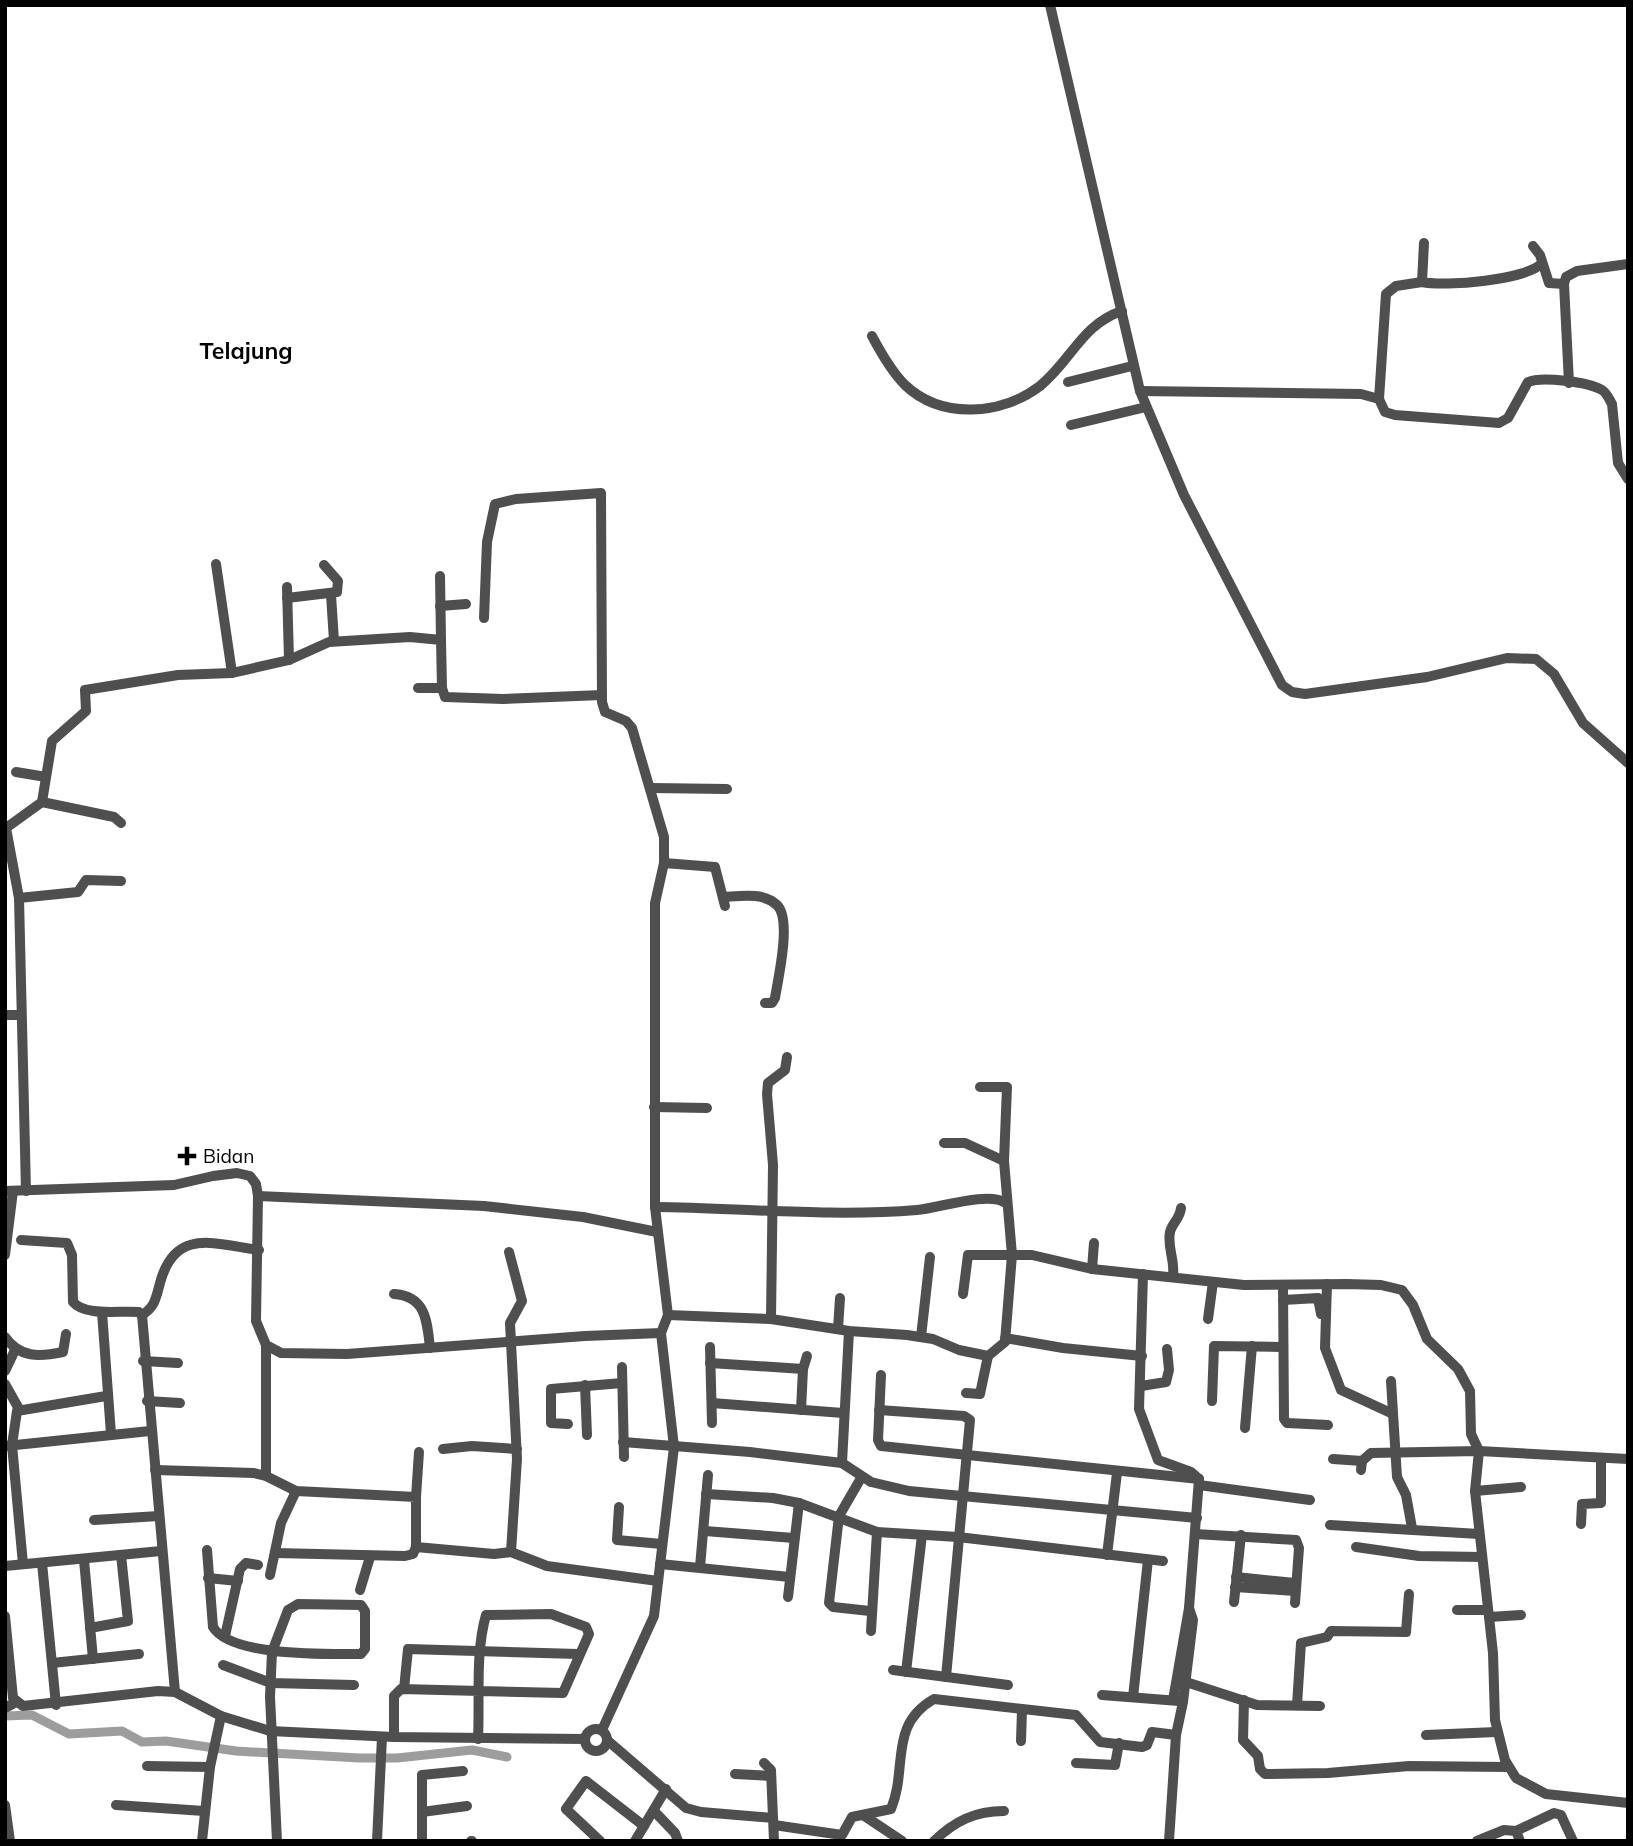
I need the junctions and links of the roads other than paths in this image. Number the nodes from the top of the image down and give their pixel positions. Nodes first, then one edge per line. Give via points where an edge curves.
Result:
1 (1051, 5) edge
2 (1424, 243) dead end
3 (1533, 246) dead end
4 (1542, 263) junction
5 (1628, 264) edge
6 (1422, 282) junction
7 (1564, 284) junction
8 (1122, 311) junction
9 (872, 336) dead end
10 (1132, 366) junction
11 (1068, 382) dead end
12 (1569, 383) junction
13 (1140, 391) junction
14 (1379, 399) junction
15 (1146, 407) junction
16 (1071, 425) dead end
17 (1628, 479) edge
18 (216, 564) dead end
19 (324, 565) dead end
20 (440, 576) dead end
21 (331, 595) junction
22 (466, 604) dead end
23 (440, 606) junction
24 (484, 618) dead end
25 (441, 640) junction
26 (334, 641) junction
27 (289, 660) junction
28 (232, 673) junction
29 (418, 688) dead end
30 (442, 688) junction
31 (602, 695) junction
32 (1628, 763) edge
33 (16, 772) dead end
34 (46, 777) junction
35 (651, 788) junction
36 (727, 789) dead end
37 (42, 802) junction
38 (121, 823) dead end
39 (664, 863) junction
40 (121, 881) dead end
41 (19, 898) junction
42 (765, 1003) dead end
43 (5, 1015) edge
44 (21, 1015) junction
45 (788, 1057) dead end
46 (981, 1087) dead end
47 (654, 1107) junction
48 (707, 1108) dead end
49 (943, 1143) dead end
50 (1004, 1161) junction
51 (9, 1191) edge
52 (26, 1191) junction
53 (258, 1196) junction
54 (1006, 1202) junction
55 (655, 1207) junction
56 (1181, 1208) dead end
57 (773, 1210) junction
58 (657, 1232) junction
59 (21, 1240) dead end
60 (1094, 1243) dead end
61 (259, 1250) junction
62 (509, 1252) dead end
63 (5, 1255) edge
64 (1013, 1255) junction
65 (930, 1257) dead end
66 (1092, 1269) junction
67 (1143, 1274) junction
68 (1173, 1276) junction
69 (1213, 1282) junction
70 (1327, 1284) junction
71 (1283, 1286) junction
72 (394, 1294) dead end
73 (963, 1294) dead end
74 (840, 1298) dead end
75 (1283, 1300) junction
76 (102, 1312) junction
77 (142, 1315) junction
78 (668, 1315) junction
79 (771, 1319) junction
80 (1208, 1319) dead end
81 (1325, 1321) junction
82 (844, 1330) junction
83 (661, 1333) junction
84 (66, 1335) dead end
85 (5, 1337) edge
86 (921, 1337) junction
87 (1005, 1338) junction
88 (511, 1342) junction
89 (266, 1345) junction
90 (1252, 1346) junction
91 (1281, 1346) junction
92 (710, 1347) dead end
93 (430, 1348) junction
94 (1167, 1349) dead end
95 (15, 1350) junction
96 (807, 1356) dead end
97 (988, 1356) junction
98 (1142, 1356) junction
99 (144, 1361) junction
100 (178, 1363) dead end
101 (710, 1363) junction
102 (621, 1367) dead end
103 (803, 1369) junction
104 (5, 1371) edge
105 (881, 1376) dead end
106 (1391, 1381) dead end
107 (622, 1383) junction
108 (5, 1384) edge
109 (585, 1385) junction
110 (1141, 1386) junction
111 (966, 1393) dead end
112 (106, 1396) junction
113 (147, 1401) junction
114 (1212, 1401) dead end
115 (180, 1402) dead end
116 (712, 1404) junction
117 (19, 1409) junction
118 (801, 1410) junction
119 (879, 1410) junction
120 (843, 1413) junction
121 (1392, 1414) junction
122 (712, 1423) dead end
123 (568, 1424) dead end
124 (1328, 1425) dead end
125 (1245, 1428) dead end
126 (150, 1431) junction
127 (111, 1434) junction
128 (587, 1435) dead end
129 (623, 1441) junction
130 (8, 1446) edge
131 (674, 1447) junction
132 (443, 1449) dead end
133 (517, 1449) junction
134 (1479, 1451) junction
135 (419, 1452) dead end
136 (1394, 1452) junction
137 (967, 1453) junction
138 (624, 1457) dead end
139 (1333, 1459) dead end
140 (1628, 1459) edge
141 (1601, 1460) junction
142 (842, 1464) junction
143 (155, 1470) junction
144 (1117, 1473) junction
145 (708, 1475) dead end
146 (266, 1476) junction
147 (861, 1478) junction
148 (1199, 1482) junction
149 (10, 1484) edge
150 (1521, 1487) dead end
151 (296, 1491) junction
152 (1475, 1491) junction
153 (706, 1494) junction
154 (963, 1496) junction
155 (416, 1497) junction
156 (1310, 1500) dead end
157 (799, 1503) junction
158 (619, 1507) dead end
159 (1111, 1510) junction
160 (159, 1516) junction
161 (839, 1516) junction
162 (1197, 1518) junction
163 (94, 1520) dead end
164 (1581, 1524) dead end
165 (1330, 1525) dead end
166 (19, 1526) junction
167 (5, 1527) edge
168 (1412, 1528) junction
169 (705, 1531) junction
170 (877, 1532) junction
171 (1195, 1534) junction
172 (1479, 1534) junction
173 (922, 1535) junction
174 (1241, 1535) junction
175 (958, 1537) junction
176 (794, 1538) junction
177 (662, 1544) junction
178 (416, 1547) junction
179 (1356, 1547) dead end
180 (207, 1550) dead end
181 (161, 1551) junction
182 (511, 1552) junction
183 (275, 1553) junction
184 (121, 1555) junction
185 (1107, 1555) junction
186 (370, 1556) junction
187 (1482, 1557) junction
188 (1148, 1559) junction
189 (84, 1560) junction
190 (1163, 1561) dead end
191 (43, 1563) junction
192 (23, 1564) junction
193 (660, 1564) junction
194 (5, 1566) edge
195 (258, 1566) dead end
196 (700, 1567) junction
197 (270, 1574) dead end
198 (790, 1577) junction
199 (208, 1578) junction
200 (238, 1581) junction
201 (658, 1581) junction
202 (1236, 1582) junction
203 (1296, 1587) junction
204 (360, 1590) dead end
205 (1409, 1594) dead end
206 (788, 1597) dead end
207 (1234, 1602) dead end
208 (1295, 1603) dead end
209 (816, 1605) dead end
210 (830, 1606) junction
211 (1189, 1608) junction
212 (1457, 1610) dead end
213 (870, 1611) junction
214 (1488, 1613) junction
215 (1521, 1615) dead end
216 (5, 1616) edge
217 (90, 1628) junction
218 (871, 1631) dead end
219 (225, 1636) junction
220 (272, 1652) junction
221 (481, 1653) junction
222 (139, 1654) dead end
223 (579, 1654) junction
224 (93, 1659) junction
225 (52, 1662) junction
226 (223, 1665) dead end
227 (893, 1670) dead end
228 (906, 1672) junction
229 (946, 1677) junction
230 (1186, 1682) junction
231 (271, 1684) junction
232 (354, 1685) dead end
233 (1008, 1685) dead end
234 (9, 1688) edge
235 (404, 1689) junction
236 (481, 1690) junction
237 (175, 1692) junction
238 (1102, 1695) dead end
239 (1133, 1697) junction
240 (1244, 1700) junction
241 (1178, 1701) junction
242 (16, 1702) junction
243 (56, 1705) junction
244 (1297, 1706) junction
245 (1320, 1706) dead end
246 (5, 1708) edge
247 (1022, 1710) junction
248 (220, 1716) junction
249 (270, 1731) junction
250 (1496, 1732) junction
251 (604, 1735) junction
252 (1176, 1735) junction
253 (1426, 1735) dead end
254 (382, 1737) junction
255 (394, 1738) junction
256 (478, 1739) junction
257 (585, 1739) junction
258 (1021, 1741) dead end
259 (1119, 1743) junction
260 (764, 1763) dead end
261 (1076, 1763) dead end
262 (147, 1766) dead end
263 (210, 1767) junction
264 (1508, 1767) junction
265 (463, 1771) dead end
266 (735, 1774) dead end
267 (771, 1776) junction
268 (666, 1789) junction
269 (1628, 1803) edge
270 (116, 1805) dead end
271 (467, 1806) dead end
272 (5, 1807) edge
273 (204, 1811) junction
274 (654, 1811) junction
275 (1004, 1811) dead end
276 (422, 1812) junction
277 (863, 1815) junction
278 (774, 1821) junction
279 (643, 1826) junction
280 (1518, 1836) edge
281 (10, 1841) edge
282 (202, 1841) edge
283 (276, 1841) edge
284 (377, 1841) edge
285 (422, 1841) edge
286 (600, 1841) edge
287 (635, 1841) edge
288 (678, 1841) edge
289 (774, 1841) edge
290 (902, 1841) edge
291 (934, 1841) edge
292 (1169, 1841) edge
293 (1477, 1841) edge
294 (1573, 1841) edge

1 - 8 street
2 - 6 street
3 - 4 street
4 - 6 street via 1534,271 1522,273
4 - 7 street via 1549,283
5 - 7 street via 1571,273
6 - 14 street via 1391,287 1386,294
7 - 12 street
8 - 9 street via 1098,320 1041,384 983,410 942,405 912,391
8 - 10 street
10 - 11 street
10 - 13 street
12 - 14 street via 1539,378 1528,382 1508,418 1499,423 1395,415 1385,412
12 - 17 street via 1602,390 1608,396 1618,463
13 - 14 street via 1361,394
13 - 15 street
15 - 16 street
15 - 32 street via 1184,495 1282,685 1305,694 1427,677 1507,658 1536,659 1554,674 1583,723
18 - 28 street
19 - 21 street via 338,581 337,592
20 - 23 street
21 - 26 street
21 - 27 street via 287,593
22 - 23 street
23 - 25 street
24 - 31 street via 487,542 495,504 601,493
25 - 26 street
25 - 30 street
26 - 27 street
27 - 28 street
28 - 34 street via 178,675 85,690 83,715 52,741
29 - 30 street
30 - 31 street via 445,697 457,698
31 - 35 street via 605,712 632,728
33 - 34 street
34 - 37 street
35 - 36 street
35 - 39 street via 664,837
37 - 38 street via 114,817
37 - 41 street via 6,828
39 - 42 street via 715,867 724,902 757,896 778,906 782,914 779,975 775,998
39 - 47 street via 655,903
40 - 41 street via 86,880 78,892
41 - 44 street
43 - 44 street
44 - 52 street
45 - 57 street via 785,1070 768,1083 766,1094
46 - 50 street via 1007,1087
47 - 48 street
47 - 55 street
49 - 50 street via 965,1143
50 - 54 street
51 - 52 street
51 - 63 street
52 - 53 street via 174,1185 237,1173 254,1179
53 - 58 street via 473,1205 583,1217
53 - 61 street
54 - 57 street via 982,1199 873,1212
54 - 64 street
55 - 57 street
55 - 58 street
56 - 68 street via 1170,1232
57 - 79 street
58 - 78 street
59 - 76 street via 67,1243 72,1255 74,1304
60 - 66 street
61 - 77 street via 197,1242 184,1247 167,1260 154,1305
61 - 89 street via 256,1321
62 - 88 street via 522,1301 510,1323
64 - 66 street
64 - 73 street via 968,1255
64 - 87 street
65 - 86 street
66 - 67 street
67 - 68 street
67 - 98 street
68 - 69 street
69 - 71 street
69 - 80 street
70 - 71 street
70 - 81 street
70 - 134 street via 1402,1290 1427,1339 1465,1380 1470,1391 1471,1434
71 - 75 street
72 - 93 street via 414,1298 421,1305
74 - 82 street
75 - 81 street via 1318,1298
75 - 91 street
76 - 77 street
76 - 112 street
77 - 99 street
78 - 79 street
78 - 83 street
79 - 82 street
81 - 121 street via 1325,1348 1341,1390
82 - 86 street
82 - 120 street
83 - 88 street
83 - 131 street
84 - 95 street via 66,1348 60,1353 26,1355
85 - 95 street
86 - 97 street
87 - 97 street
87 - 98 street
88 - 93 street
88 - 133 street
89 - 93 street via 281,1353
89 - 146 street
90 - 91 street
90 - 114 street via 1214,1346
90 - 125 street
91 - 124 street via 1285,1422
92 - 101 street
94 - 110 street via 1166,1382
95 - 104 street
96 - 103 street
97 - 111 street via 980,1394
98 - 110 street
99 - 100 street
99 - 113 street
101 - 103 street
101 - 116 street
102 - 107 street
103 - 118 street
105 - 119 street
106 - 121 street
107 - 109 street
107 - 129 street
108 - 117 street
109 - 123 street via 551,1389 551,1423
109 - 128 street
110 - 148 street via 1139,1415 1156,1459 1192,1472
112 - 117 street
112 - 127 street
113 - 115 street
113 - 126 street
116 - 118 street
116 - 122 street
117 - 130 street
118 - 120 street
119 - 137 street via 881,1446
119 - 137 street via 968,1416
120 - 142 street
121 - 136 street
126 - 127 street
126 - 143 street
127 - 130 street
129 - 131 street
129 - 138 street
130 - 149 street
131 - 142 street
131 - 177 street
132 - 133 street
133 - 182 street
134 - 136 street
134 - 141 street
134 - 152 street
135 - 155 street
136 - 139 street via 1371,1453 1361,1465
136 - 168 street
137 - 144 street
137 - 154 street
140 - 141 street
141 - 164 street via 1601,1503 1582,1504
142 - 147 street
143 - 146 street
143 - 160 street
144 - 148 street
144 - 159 street
145 - 153 street
146 - 151 street
147 - 154 street via 909,1491
147 - 161 street
148 - 156 street
148 - 162 street
149 - 166 street
150 - 152 street
151 - 155 street
151 - 183 street via 284,1514
152 - 172 street
153 - 157 street
153 - 169 street
154 - 159 street
154 - 175 street
155 - 178 street
157 - 161 street
157 - 176 street
158 - 177 street via 617,1540
159 - 162 street
159 - 185 street
160 - 163 street
160 - 181 street
161 - 170 street
161 - 210 street
162 - 171 street
165 - 168 street
166 - 167 street
166 - 192 street
168 - 172 street
169 - 176 street
169 - 196 street
170 - 173 street
170 - 213 street
171 - 174 street
171 - 211 street
172 - 187 street
173 - 175 street
173 - 228 street
174 - 202 street
174 - 203 street via 1296,1540
175 - 185 street
175 - 229 street
176 - 198 street
177 - 193 street
178 - 182 street
178 - 186 street via 410,1556
179 - 187 street via 1419,1556
180 - 199 street
181 - 184 street
181 - 237 street
182 - 201 street via 547,1566
183 - 186 street
183 - 197 street
184 - 189 street
184 - 217 street via 128,1621
185 - 188 street
186 - 204 street
187 - 214 street
188 - 190 street
188 - 239 street
189 - 191 street
189 - 217 street
191 - 192 street
191 - 225 street
192 - 194 street
193 - 196 street
193 - 201 street
195 - 200 street via 243,1565
196 - 198 street
198 - 206 street
199 - 200 street
199 - 219 street via 213,1627
200 - 219 street
201 - 251 street via 650,1630
202 - 203 street
202 - 207 street
203 - 208 street
205 - 244 street via 1404,1633 1331,1630 1327,1637 1301,1643
209 - 210 street
210 - 213 street
211 - 230 street via 1194,1620
211 - 241 street
212 - 214 street
213 - 218 street
214 - 215 street
214 - 250 street
216 - 234 street
217 - 224 street
219 - 220 street
220 - 220 street via 291,1607 364,1607 364,1653
220 - 231 street
221 - 223 street
221 - 223 street via 488,1614 551,1614 589,1629
221 - 235 street via 408,1649
221 - 236 street
222 - 224 street
223 - 236 street via 562,1693
224 - 225 street
225 - 243 street
226 - 231 street
227 - 228 street
228 - 229 street
229 - 233 street
230 - 240 street
230 - 241 street
231 - 232 street
231 - 249 street
234 - 242 street
235 - 236 street
235 - 255 street via 394,1696
236 - 256 street
237 - 243 street
237 - 248 street
238 - 239 street
239 - 241 street
240 - 244 street
240 - 264 street via 1243,1740 1258,1756 1265,1774 1409,1766
241 - 252 street
242 - 243 street
242 - 246 street
244 - 245 street
247 - 258 street
247 - 259 street via 1076,1715 1100,1742
247 - 277 street via 940,1698 925,1704 907,1726 893,1806
248 - 249 street
248 - 263 street
249 - 254 street
249 - 283 street
250 - 253 street
250 - 264 street
251 - 257 street via 591,1730
251 - 257 street via 601,1749 594,1750
251 - 268 street
252 - 259 street via 1152,1732 1147,1745
252 - 292 street
254 - 255 street
254 - 284 street
255 - 256 street
256 - 257 street
259 - 261 street via 1115,1765
260 - 267 street
262 - 263 street
263 - 273 street
264 - 269 street via 1525,1784 1546,1794
265 - 276 street via 422,1776
266 - 267 street
267 - 278 street
268 - 274 street
268 - 278 street via 693,1810
270 - 273 street
271 - 276 street
272 - 281 street
273 - 282 street
274 - 279 street
274 - 288 street
275 - 291 street via 983,1811 966,1818
276 - 285 street
277 - 278 street via 852,1817 842,1835
277 - 290 street
278 - 289 street
279 - 286 street via 586,1781 566,1809
279 - 287 street
280 - 293 street via 1504,1829
280 - 294 street via 1554,1813 1561,1815

